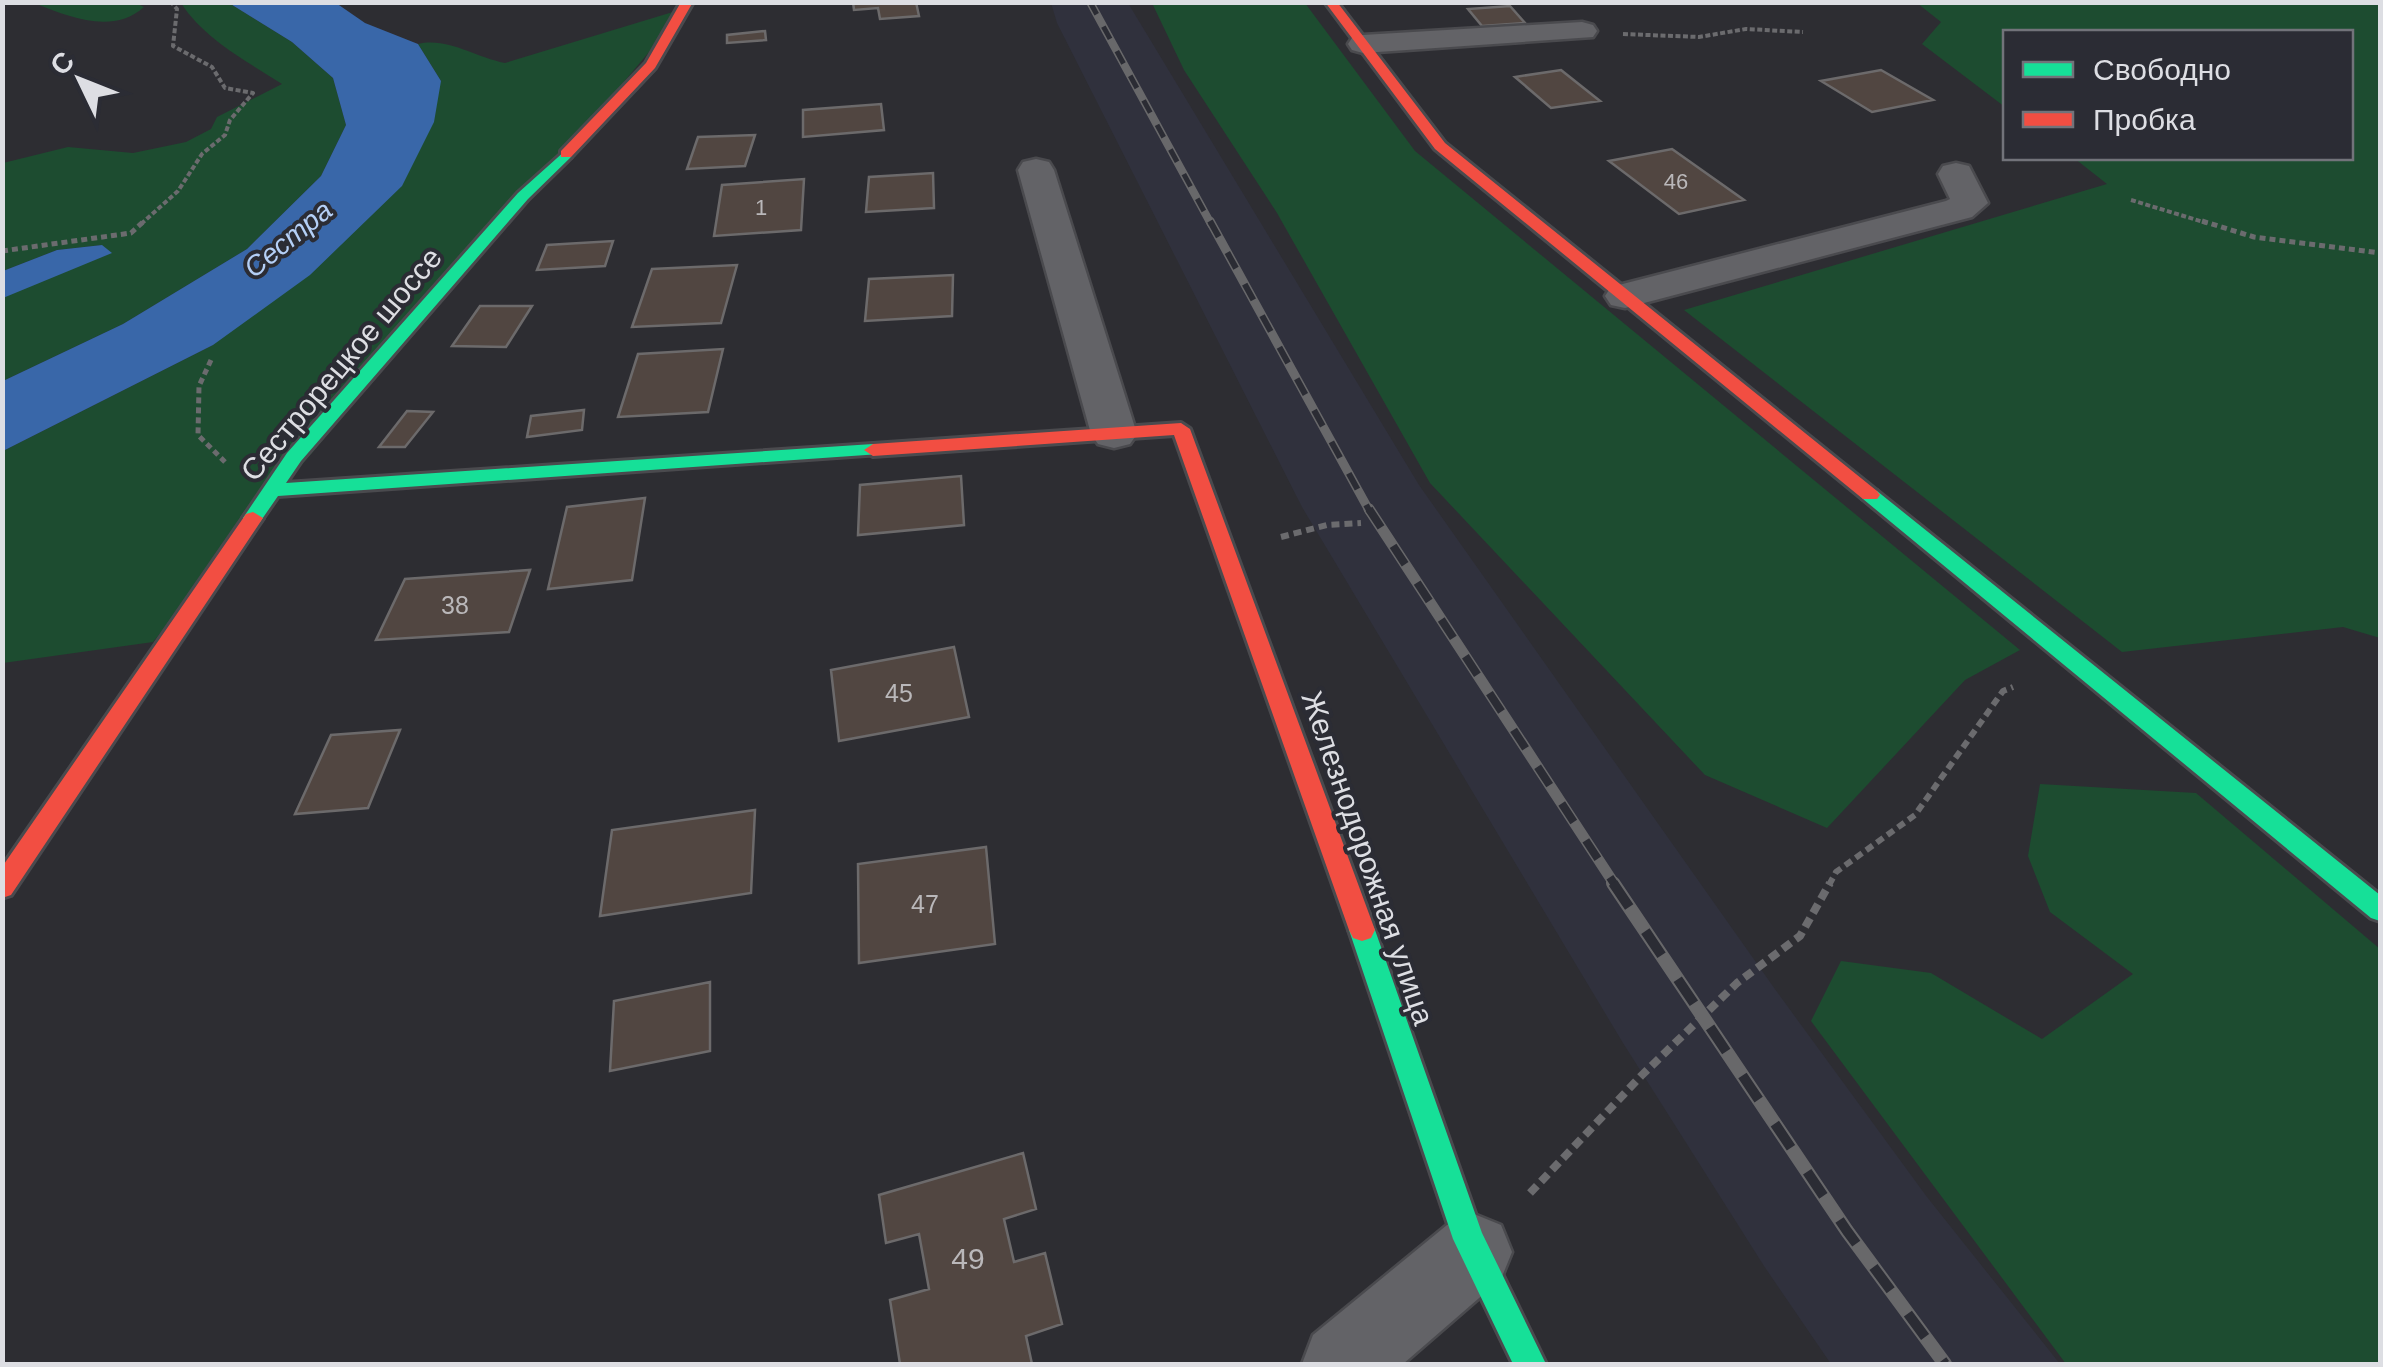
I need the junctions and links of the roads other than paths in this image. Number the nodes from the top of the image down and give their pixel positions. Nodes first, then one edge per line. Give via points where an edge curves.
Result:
1 (687, 2) edge
2 (1331, 2) edge
3 (1582, 32) road end
4 (1363, 44) junction
5 (1036, 170) dead end
6 (1956, 174) dead end
7 (1625, 296) junction
8 (1114, 434) junction
9 (273, 490) junction
10 (2, 888) edge
11 (2380, 910) edge
12 (1474, 1252) junction
13 (1342, 1364) edge
14 (1530, 1364) edge

1 - 9 street, Сестрорецкое шоссе via 678,27 625,96 524,196 294,457
2 - 4 street
3 - 4 street
4 - 7 street via 1440,146
5 - 8 street
6 - 7 street via 1970,203 1960,209
7 - 11 street
8 - 9 street
8 - 12 street, Железнодорожная улица via 1182,429
9 - 10 street, Сестрорецкое шоссе
12 - 13 street
12 - 14 street, Железнодорожная улица

